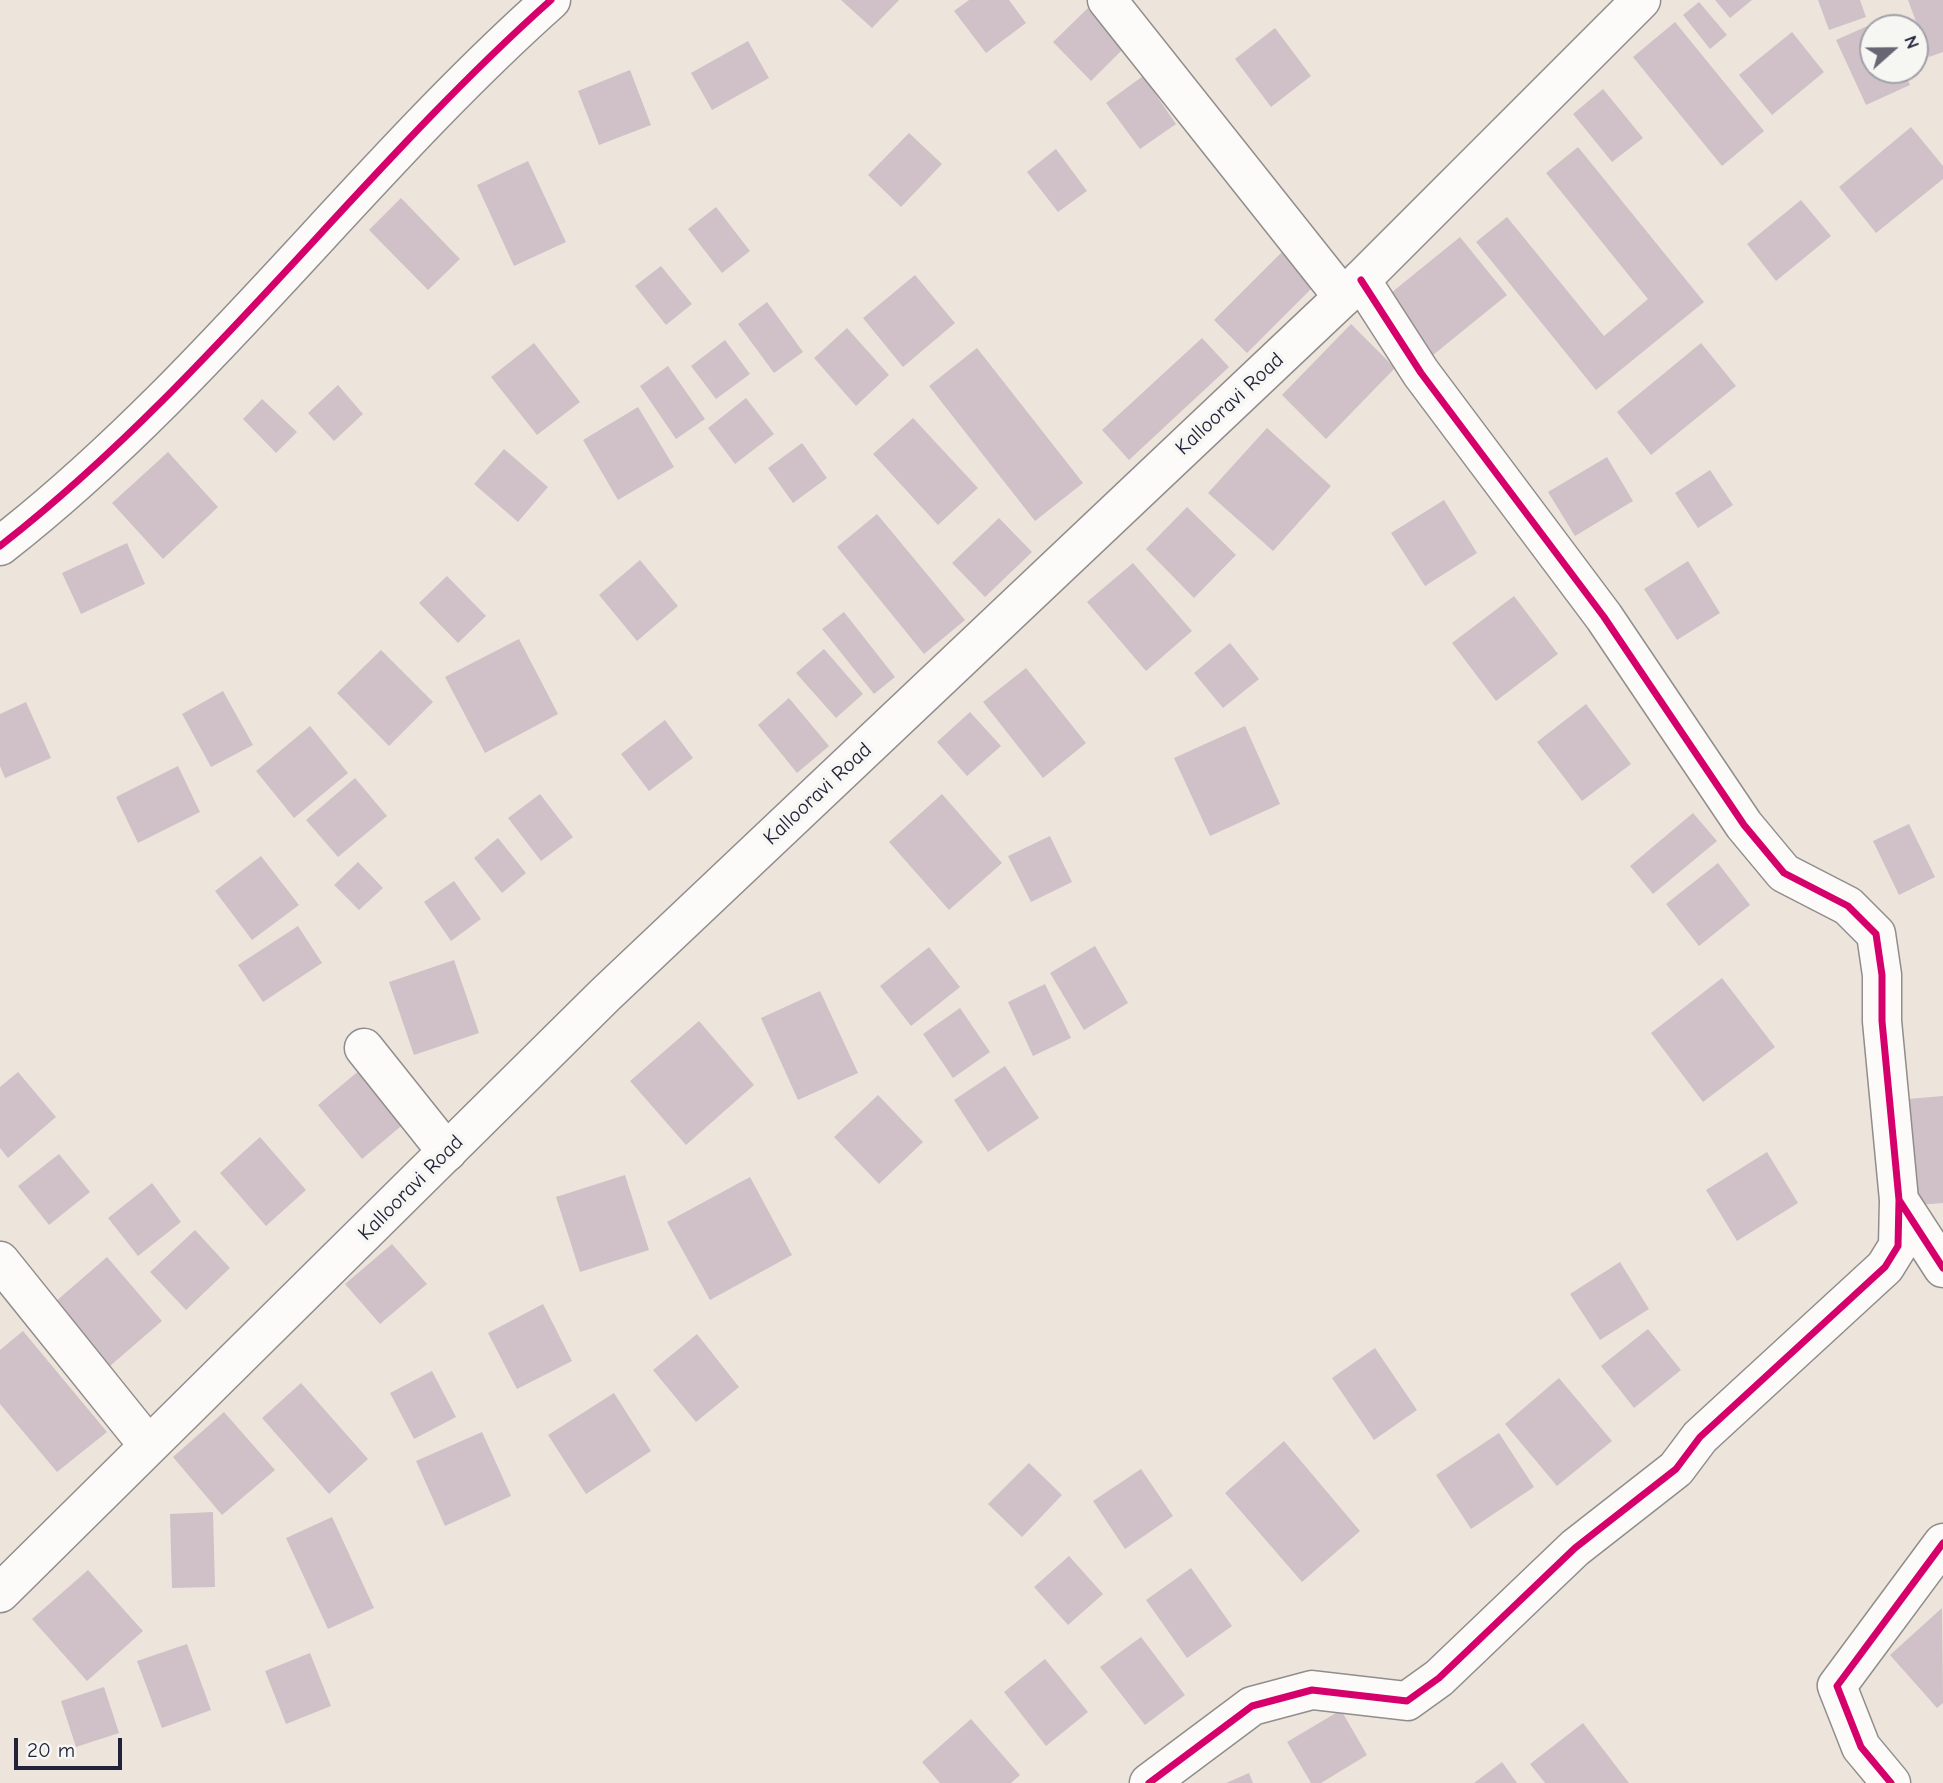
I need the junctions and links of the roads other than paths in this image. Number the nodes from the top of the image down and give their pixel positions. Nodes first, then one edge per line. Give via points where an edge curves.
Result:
1 (551, 0) edge
2 (1107, 0) edge
3 (1641, 0) edge
4 (1352, 288) junction
5 (0, 546) edge
6 (364, 1048) dead end
7 (447, 1152) junction
8 (1899, 1200) junction
9 (0, 1261) edge
10 (1943, 1268) edge
11 (148, 1445) junction
12 (1943, 1543) edge
13 (0, 1593) edge
14 (1149, 1783) edge
15 (1891, 1783) edge

1 - 5 street via 478,65 287,273 72,488
2 - 4 street
3 - 4 street, Kallooravi Road
4 - 7 street, Kallooravi Road via 606,994
4 - 8 street via 1604,617 1744,825 1784,873 1848,906 1876,934
6 - 7 street
7 - 11 street, Kallooravi Road
8 - 10 street
8 - 14 street via 1898,1246 1885,1267 1700,1437 1676,1469 1575,1548 1439,1678 1407,1701 1312,1690 1251,1706
9 - 11 street
11 - 13 street, Kallooravi Road
12 - 15 street via 1837,1686 1861,1747

